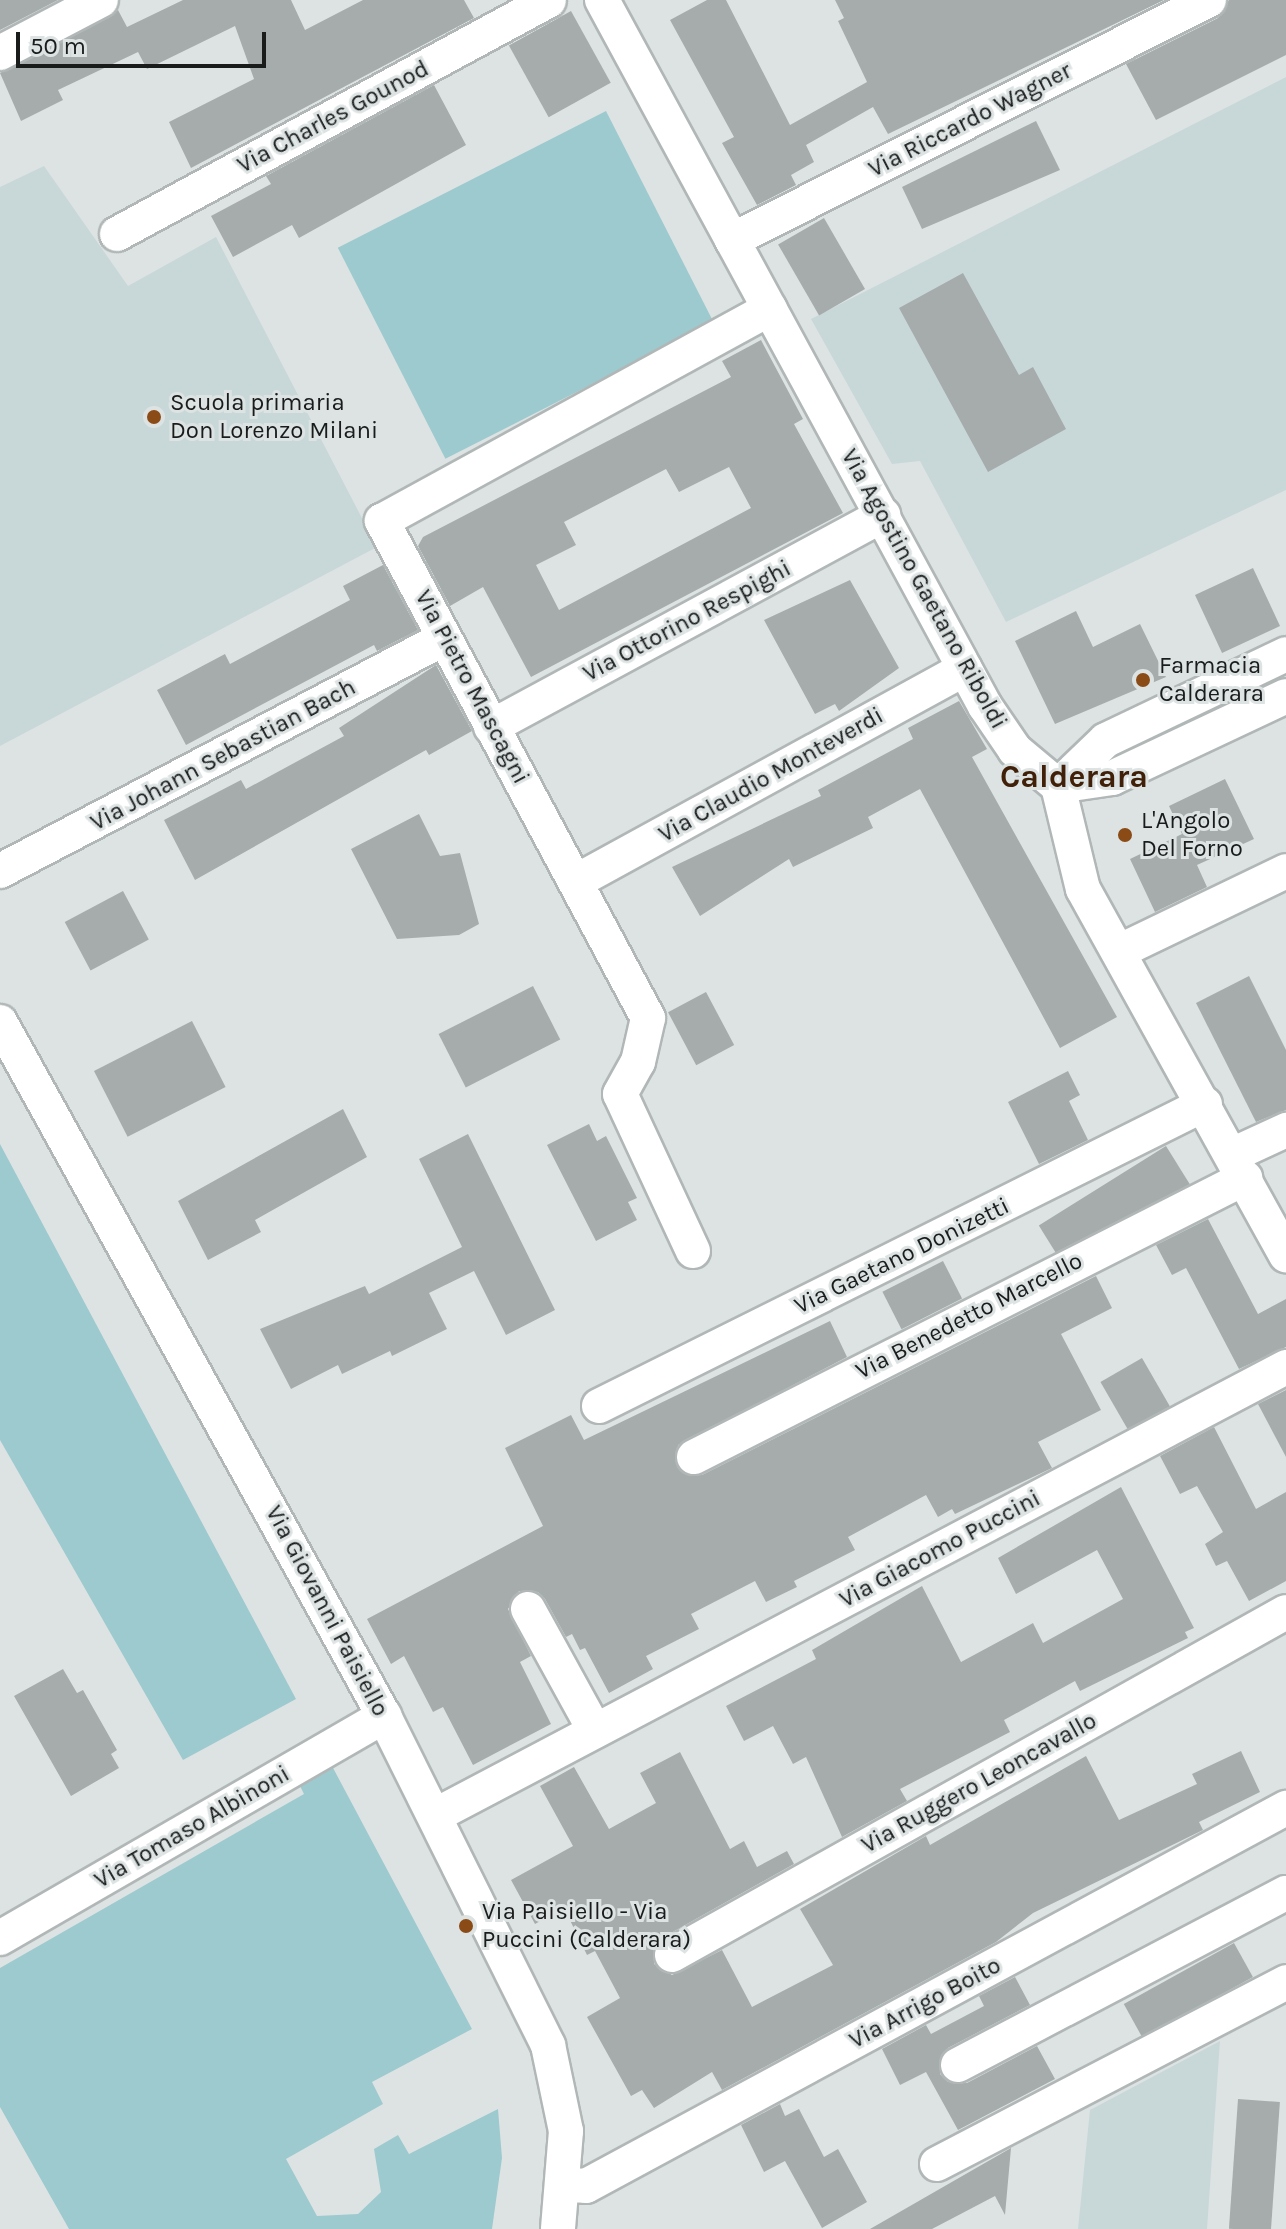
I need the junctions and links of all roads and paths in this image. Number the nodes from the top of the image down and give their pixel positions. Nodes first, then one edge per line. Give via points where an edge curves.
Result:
1 (101, 0) edge
2 (549, 0) edge
3 (602, 0) edge
4 (1209, 0) edge
5 (0, 53) edge
6 (117, 234) dead end
7 (732, 240) junction
8 (770, 309) junction
9 (883, 515) junction
10 (445, 638) junction
11 (1286, 654) edge
12 (965, 669) junction
13 (1286, 696) edge
14 (491, 727) junction
15 (1058, 786) junction
16 (0, 871) edge
17 (1286, 871) edge
18 (577, 881) junction
19 (1120, 951) junction
20 (1, 1025) edge
21 (1205, 1104) junction
22 (1286, 1130) edge
23 (1238, 1166) junction
24 (1283, 1244) edge
25 (693, 1251) dead end
26 (1286, 1367) edge
27 (599, 1406) dead end
28 (694, 1457) dead end
29 (528, 1609) dead end
30 (1286, 1612) edge
31 (384, 1716) junction
32 (595, 1731) junction
33 (1286, 1808) edge
34 (436, 1815) junction
35 (1286, 1893) edge
36 (0, 1938) edge
37 (672, 1955) dead end
38 (1286, 1982) edge
39 (958, 2065) dead end
40 (937, 2164) dead end
41 (562, 2185) junction
42 (557, 2227) edge

1 - 5 street
2 - 6 street, Via Charles Gounod
3 - 7 street, Via Agostino Gaetano Riboldi
4 - 7 street, Via Riccardo Wagner
7 - 8 street, Via Agostino Gaetano Riboldi
8 - 9 street, Via Agostino Gaetano Riboldi
8 - 10 street, Via Pietro Mascagni via 382,521
9 - 12 street, Via Agostino Gaetano Riboldi
9 - 14 street, Via Ottorino Respighi
10 - 14 street, Via Pietro Mascagni
10 - 16 street, Via Johann Sebastian Bach
11 - 15 street via 1106,740
12 - 15 street, Via Agostino Gaetano Riboldi via 1015,750
12 - 18 street, Via Claudio Monteverdi
13 - 15 street via 1112,778
14 - 18 street, Via Pietro Mascagni
15 - 19 street via 1083,889
17 - 19 street
18 - 25 street, Via Pietro Mascagni via 648,1018 638,1062 620,1094
19 - 21 street
20 - 31 street, Via Giovanni Paisiello
21 - 23 street
21 - 27 street, Via Gaetano Donizetti
22 - 23 street, Via Benedetto Marcello
23 - 24 street
23 - 28 street, Via Benedetto Marcello
26 - 32 street, Via Giacomo Puccini
29 - 32 street
30 - 37 street, Via Ruggero Leoncavallo
31 - 34 street, Via Giovanni Paisiello
31 - 36 street, Via Tomaso Albinoni
32 - 34 street, Via Giacomo Puccini
33 - 41 street, Via Arrigo Boito via 586,2186
34 - 41 street, Via Giovanni Paisiello via 548,2045 566,2131
35 - 39 street
38 - 40 street
41 - 42 street, Via Giovanni Paisiello

